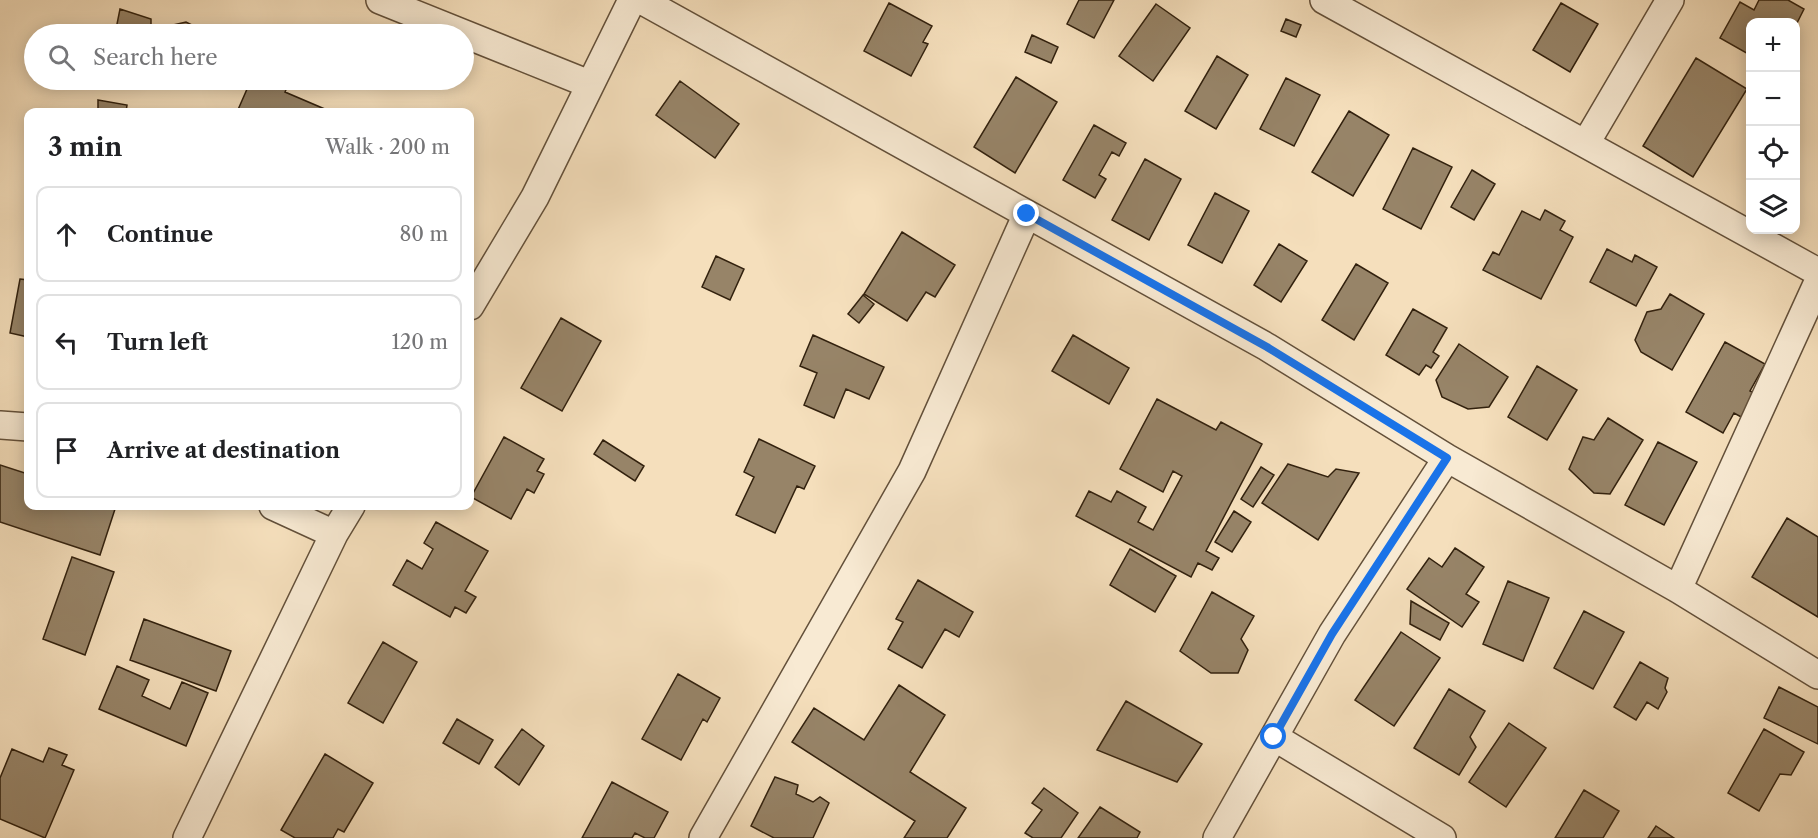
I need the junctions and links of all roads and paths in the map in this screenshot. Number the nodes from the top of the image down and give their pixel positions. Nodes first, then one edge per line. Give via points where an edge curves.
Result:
1 (380, 0) edge
2 (632, 0) edge
3 (641, 0) edge
4 (1324, 0) edge
5 (1670, 0) edge
6 (440, 24) edge
7 (474, 38) edge
8 (589, 84) junction
9 (1586, 143) junction
10 (1027, 214) junction
11 (1818, 272) edge
12 (1818, 282) edge
13 (474, 299) edge
14 (0, 425) edge
15 (24, 427) edge
16 (1447, 458) junction
17 (282, 510) edge
18 (349, 510) edge
19 (334, 534) junction
20 (1678, 589) junction
21 (1818, 675) edge
22 (1274, 737) junction
23 (187, 838) edge
24 (703, 838) edge
25 (1217, 838) edge
26 (1442, 838) edge

1 - 6 street
2 - 8 street
3 - 10 street
4 - 9 street
5 - 9 street
7 - 8 street
8 - 13 street via 535,197
9 - 11 street
10 - 16 street via 1267,347
10 - 24 street via 912,471
12 - 20 street
14 - 15 street
16 - 20 street
16 - 22 street via 1332,634
17 - 19 street
18 - 19 street
19 - 23 street
20 - 21 street
22 - 25 street
22 - 26 street

